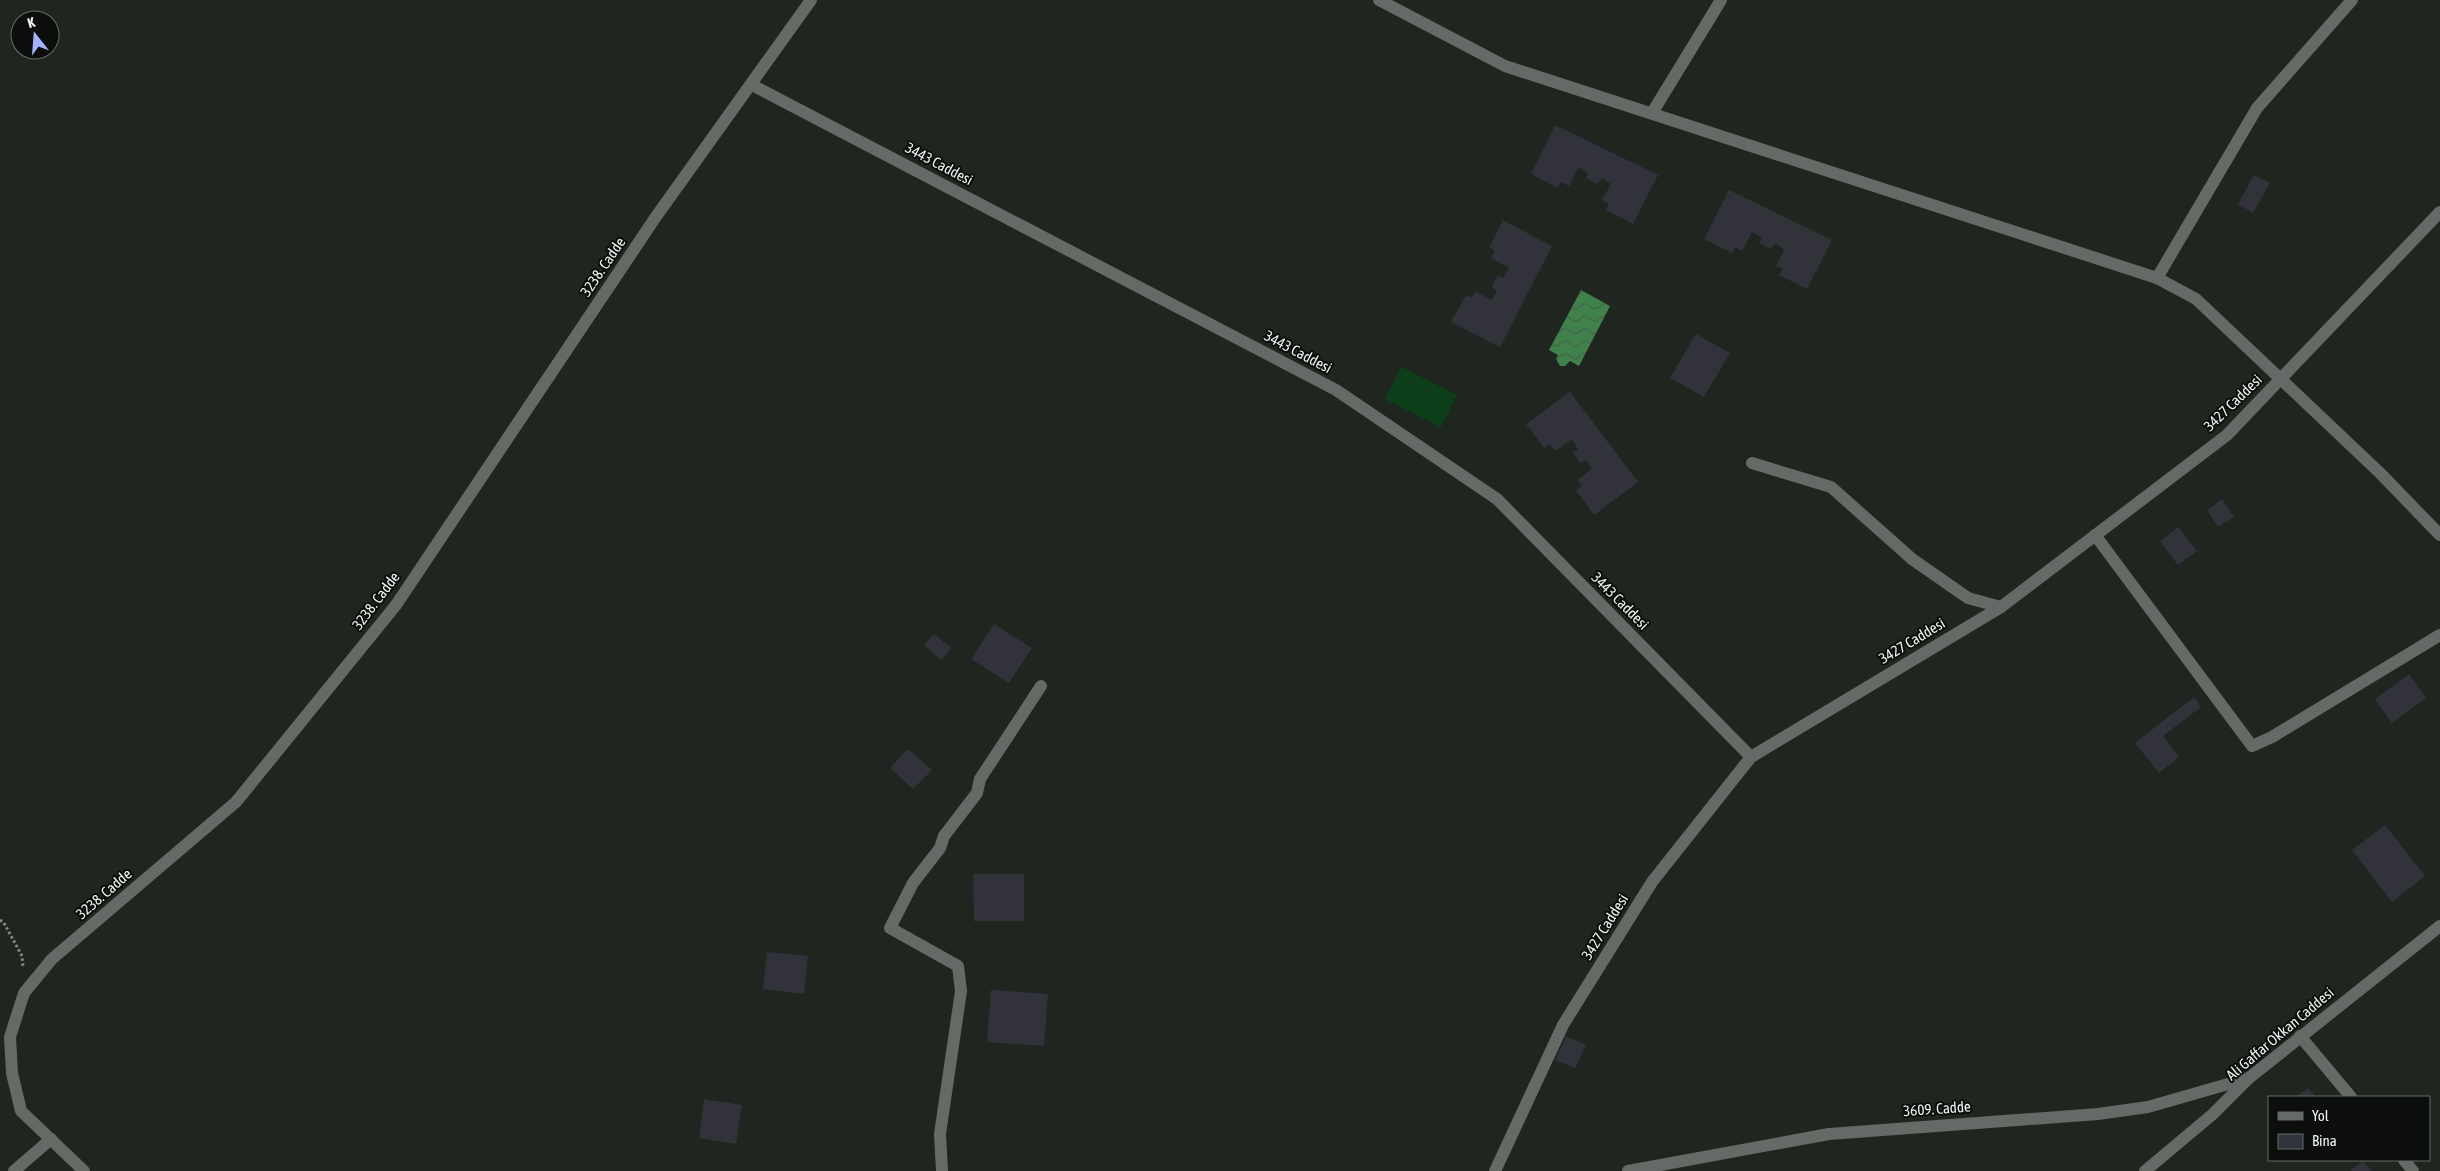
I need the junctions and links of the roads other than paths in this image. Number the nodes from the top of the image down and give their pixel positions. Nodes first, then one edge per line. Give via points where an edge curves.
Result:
1 (811, 0) edge
2 (1379, 0) edge
3 (1721, 0) edge
4 (2352, 0) edge
5 (752, 85) junction
6 (1652, 113) junction
7 (2440, 212) edge
8 (2157, 278) junction
9 (2281, 378) junction
10 (1752, 463) dead end
11 (2438, 530) edge
12 (2095, 536) junction
13 (2002, 606) junction
14 (2440, 636) edge
15 (1041, 686) dead end
16 (1751, 757) junction
17 (2440, 926) edge
18 (2300, 1036) junction
19 (2248, 1078) junction
20 (2350, 1096) edge
21 (51, 1139) junction
22 (2405, 1161) edge
23 (14, 1171) edge
24 (84, 1171) edge
25 (942, 1171) edge
26 (1495, 1171) edge
27 (1628, 1171) edge
28 (2145, 1171) edge
29 (2414, 1171) edge

1 - 5 street, 3238. Cadde
2 - 6 street via 1505,66
3 - 6 street
4 - 8 street via 2258,108
5 - 16 street, 3443 Caddesi via 1336,390 1497,499
5 - 21 street, 3238. Cadde via 656,218 396,605 236,802 52,959 24,993 10,1037 12,1073 22,1111
6 - 8 street
7 - 9 street, 3427 Caddesi
8 - 9 street via 2196,299
9 - 11 street
9 - 12 street, 3427 Caddesi via 2227,435
10 - 13 street via 1830,487 1912,559 1968,598
12 - 13 street, 3427 Caddesi
12 - 14 street via 2252,746
13 - 16 street, 3427 Caddesi
15 - 25 street via 980,779 977,793 913,883 890,928 958,966 961,991 940,1134
16 - 26 street, 3427 Caddesi via 1652,882 1573,1008
17 - 18 street, Ali Gaffar Okkan Caddesi
18 - 19 street, Ali Gaffar Okkan Caddesi
18 - 20 street
19 - 27 street, 3609. Cadde via 2148,1107 2098,1114 1829,1134
19 - 28 street, Ali Gaffar Okkan Caddesi via 2212,1114
21 - 23 street
21 - 24 street, 3238. Cadde
22 - 29 street

